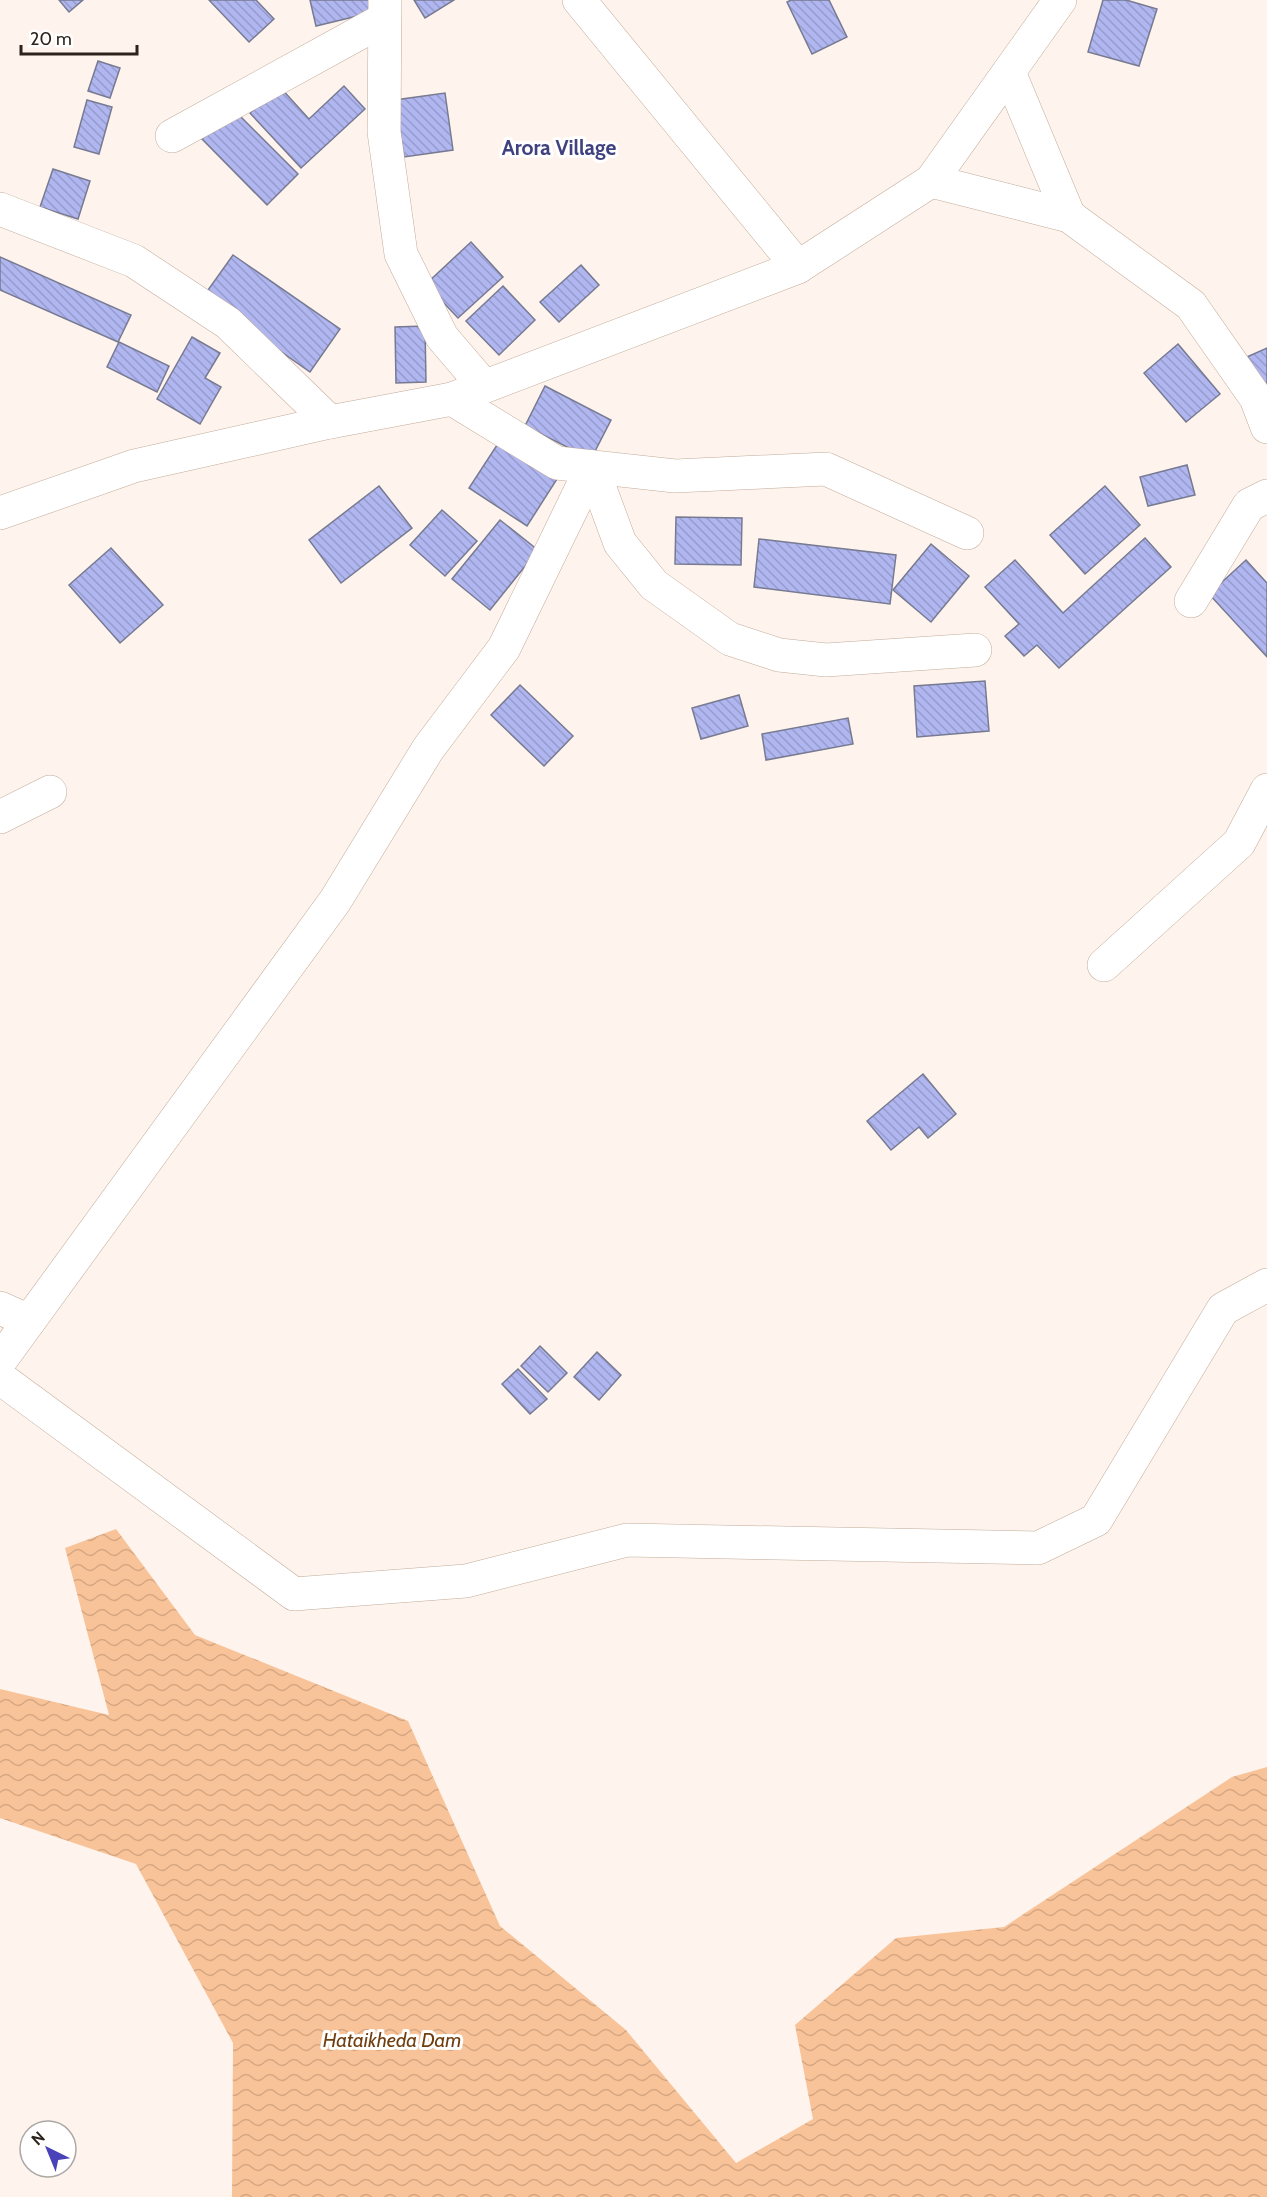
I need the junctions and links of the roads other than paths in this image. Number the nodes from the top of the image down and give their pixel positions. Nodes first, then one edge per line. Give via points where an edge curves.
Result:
1 (579, 0) edge
2 (1060, 0) edge
3 (384, 10) edge
4 (1008, 72) junction
5 (172, 136) dead end
6 (931, 181) junction
7 (0, 209) edge
8 (1069, 216) junction
9 (798, 267) junction
10 (483, 385) junction
11 (452, 399) junction
12 (330, 422) junction
13 (1267, 427) edge
14 (592, 467) junction
15 (1267, 496) edge
16 (0, 513) edge
17 (967, 533) dead end
18 (1191, 601) dead end
19 (975, 650) dead end
20 (1267, 790) edge
21 (50, 792) dead end
22 (0, 817) edge
23 (1104, 965) dead end
24 (1267, 1285) edge
25 (15, 1314) edge
26 (0, 1361) edge
27 (0, 1378) edge

1 - 9 street
2 - 4 street
3 - 5 street
3 - 10 street via 384,132 401,254 442,337
4 - 6 street
4 - 8 street
6 - 8 street
6 - 9 street
7 - 12 street via 134,261 228,323
8 - 13 street via 1191,305 1256,398
9 - 10 street
10 - 11 street
11 - 12 street
11 - 14 street via 557,463
12 - 16 street via 134,466
14 - 17 street via 675,476 826,469
14 - 19 street via 620,543 654,585 730,639 779,655 826,660
14 - 25 street via 504,648 428,749 335,901
15 - 18 street via 1249,505
20 - 23 street via 1239,843
21 - 22 street
24 - 27 street via 1223,1309 1096,1520 1038,1548 627,1540 466,1581 294,1594
25 - 26 street

